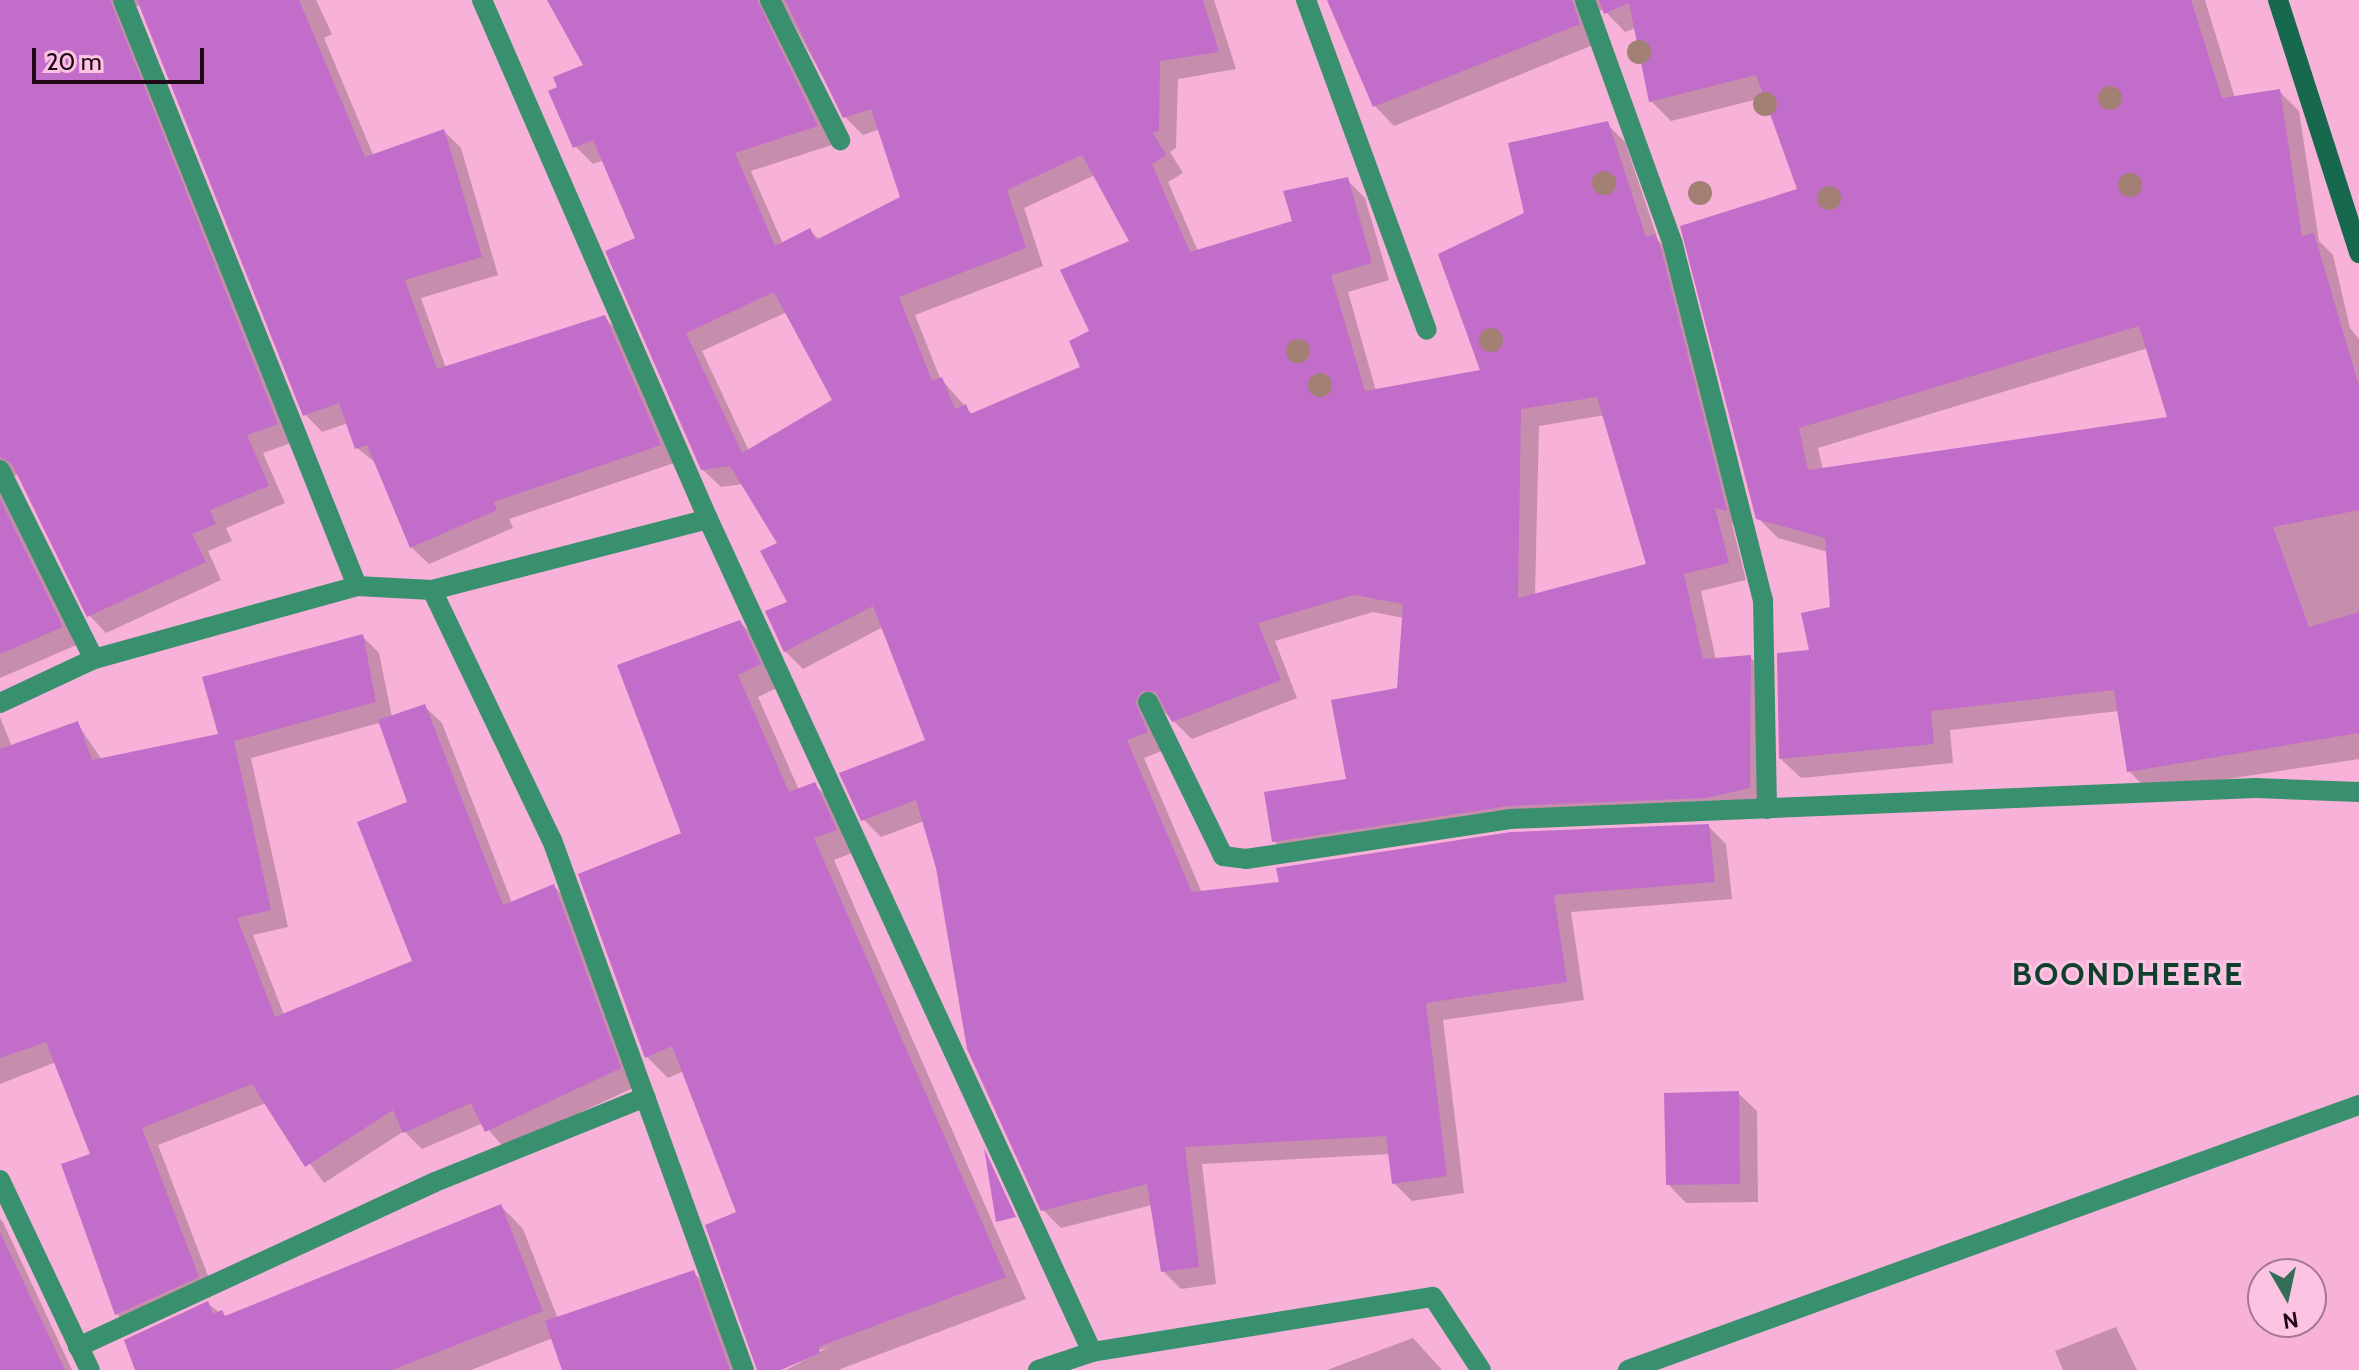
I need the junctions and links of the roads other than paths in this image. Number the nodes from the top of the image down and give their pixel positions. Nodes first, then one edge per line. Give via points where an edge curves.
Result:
1 (123, 0) edge
2 (482, 0) edge
3 (770, 0) edge
4 (1306, 0) edge
5 (1585, 0) edge
6 (2278, 0) edge
7 (840, 140) dead end
8 (2359, 253) edge
9 (1427, 330) dead end
10 (0, 470) edge
11 (708, 519) junction
12 (357, 586) junction
13 (432, 590) junction
14 (94, 659) junction
15 (1148, 702) dead end
16 (0, 703) edge
17 (2359, 792) edge
18 (1767, 809) junction
19 (645, 1097) junction
20 (2359, 1105) edge
21 (0, 1180) edge
22 (78, 1347) junction
23 (1092, 1352) junction
24 (90, 1370) edge
25 (744, 1370) edge
26 (1038, 1370) edge
27 (1481, 1370) edge
28 (1628, 1370) edge

1 - 12 street
2 - 11 street
3 - 7 street
4 - 9 street
5 - 18 street via 1673,245 1763,600
6 - 8 main road
10 - 14 street
11 - 13 street
11 - 23 street
12 - 13 street
12 - 14 street
13 - 19 street via 552,840
14 - 16 street
15 - 18 street via 1223,856 1246,859 1510,819
17 - 18 street via 2255,788
19 - 22 street via 435,1182
19 - 25 street
20 - 28 street
21 - 22 street
22 - 24 street
23 - 26 street
23 - 27 street via 1433,1297

